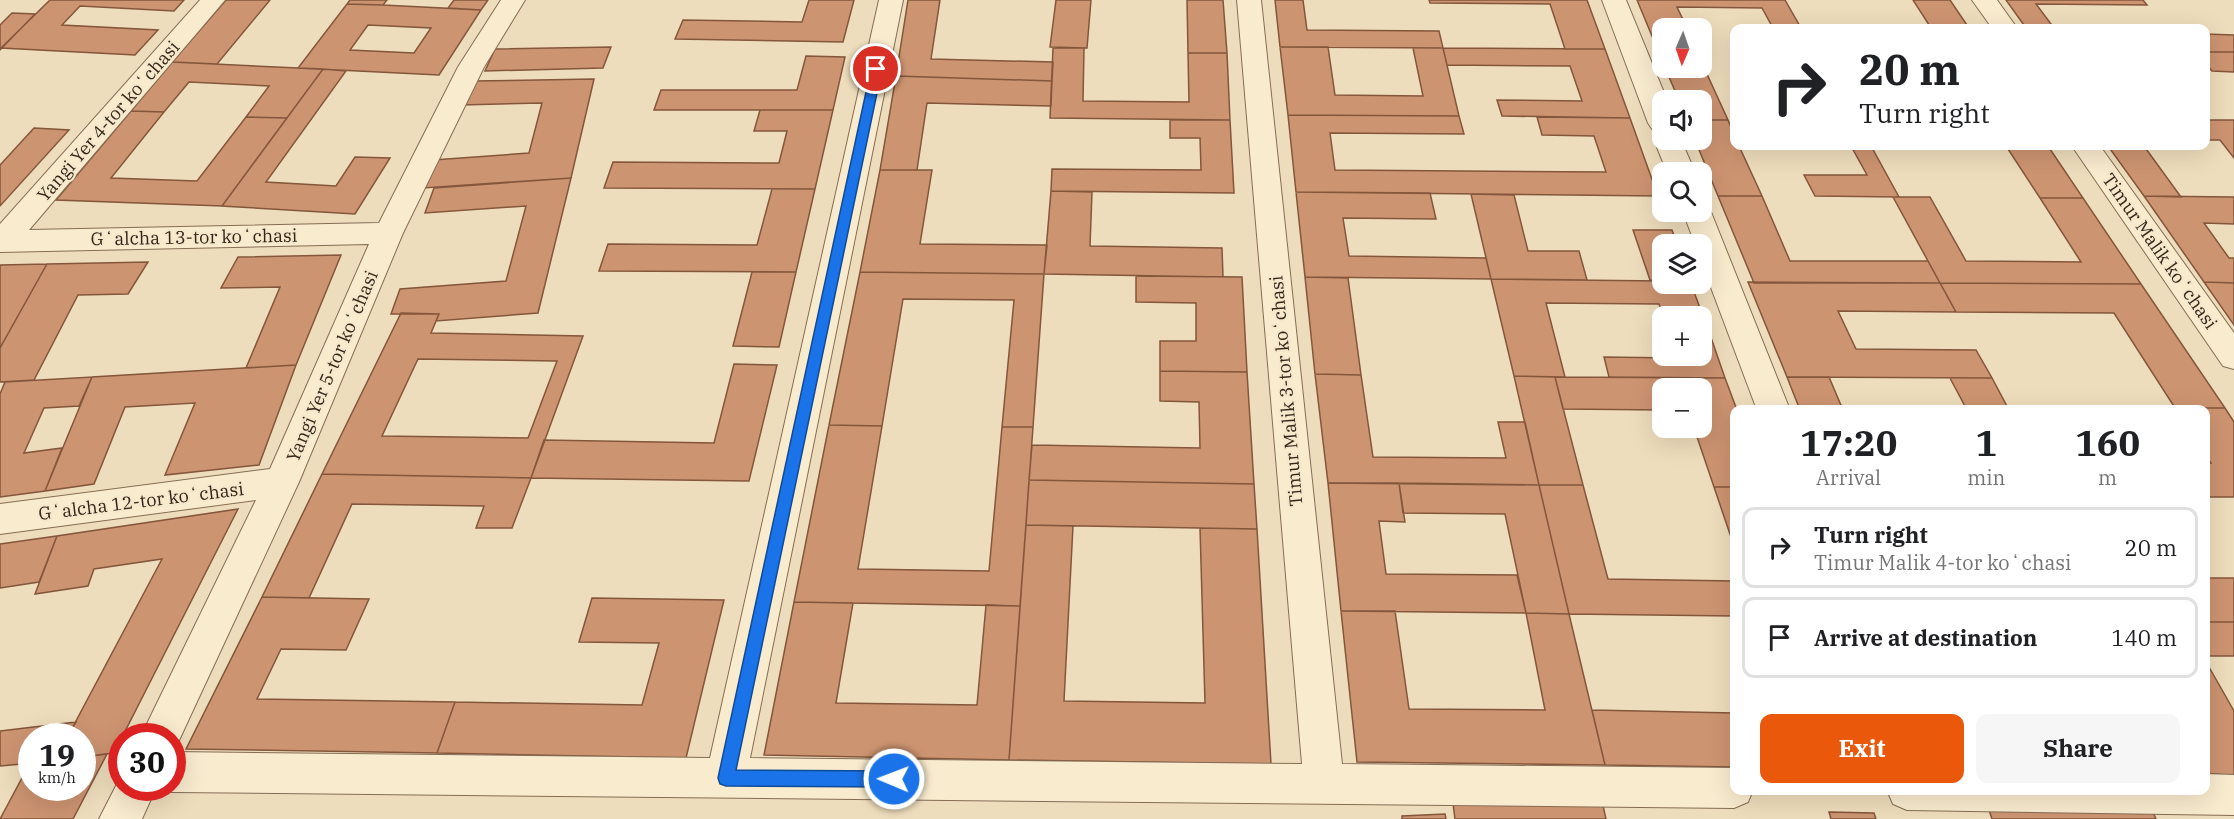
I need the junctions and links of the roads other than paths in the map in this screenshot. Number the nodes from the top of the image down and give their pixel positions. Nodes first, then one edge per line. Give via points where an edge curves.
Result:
1 (213, 0) edge
2 (513, 0) edge
3 (891, 0) edge
4 (1249, 0) edge
5 (1614, 0) edge
6 (1984, 0) edge
7 (2001, 24) edge
8 (1652, 97) edge
9 (2089, 150) edge
10 (1701, 222) edge
11 (388, 233) junction
12 (1, 241) edge
13 (2234, 357) edge
14 (1772, 405) edge
15 (282, 482) junction
16 (0, 519) edge
17 (167, 723) edge
18 (186, 772) edge
19 (726, 778) junction
20 (1324, 783) junction
21 (1730, 788) edge
22 (2210, 795) edge
23 (2234, 795) edge
24 (129, 801) edge
25 (120, 819) edge

1 - 12 street, Yangi Yer 4-tor koʻchasi
2 - 11 street, Yangi Yer 5-tor koʻchasi via 471,67
3 - 19 street
4 - 20 street, Timur Malik 3-tor koʻchasi
5 - 8 street
6 - 7 street
9 - 13 street, Timur Malik koʻchasi
10 - 14 street
11 - 12 street, Gʻalcha 13-tor koʻchasi
11 - 15 street, Yangi Yer 5-tor koʻchasi
15 - 16 street, Gʻalcha 12-tor koʻchasi
15 - 17 street, Yangi Yer 5-tor koʻchasi
18 - 19 street
19 - 20 street
20 - 21 street
22 - 23 street
24 - 25 street

